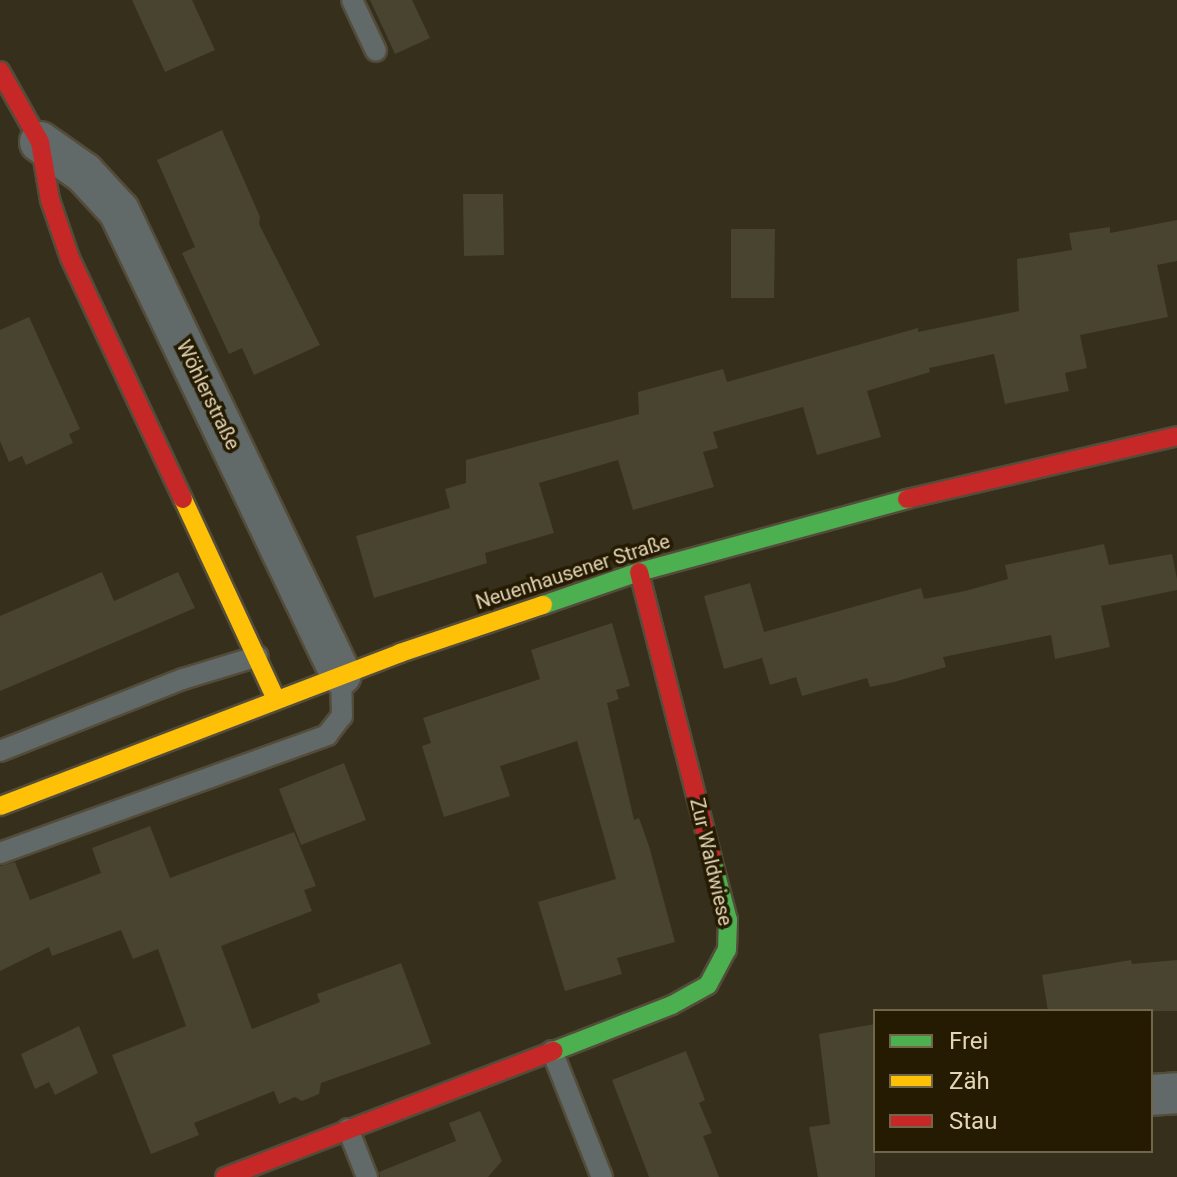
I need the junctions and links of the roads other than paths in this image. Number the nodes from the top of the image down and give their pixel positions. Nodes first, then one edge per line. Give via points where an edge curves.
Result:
1 (352, 0) edge
2 (376, 51) dead end
3 (0, 71) edge
4 (40, 142) junction
5 (1177, 436) edge
6 (639, 572) junction
7 (258, 656) junction
8 (341, 675) junction
9 (276, 699) junction
10 (0, 751) edge
11 (0, 806) edge
12 (0, 853) edge
13 (552, 1051) junction
14 (1177, 1093) edge
15 (1153, 1095) edge
16 (348, 1129) junction
17 (225, 1177) edge
18 (367, 1177) edge
19 (602, 1177) edge

1 - 2 lane
3 - 4 street, Wöhlerstraße
4 - 7 street, Wöhlerstraße via 64,244
4 - 8 street, Wöhlerstraße via 84,173 119,211
5 - 6 street, Neuenhausener Straße via 851,512
6 - 8 street, Neuenhausener Straße
6 - 13 street, Zur Waldwiese via 728,920 727,950 708,985 685,999
7 - 9 street, Wöhlerstraße
7 - 10 lane via 172,683
8 - 9 street, Neuenhausener Straße
8 - 12 lane via 342,716 327,735
9 - 11 street, Neuenhausener Straße
13 - 16 street, Zur Waldwiese
13 - 19 lane
14 - 15 street
16 - 17 street, Zur Waldwiese
16 - 18 lane

